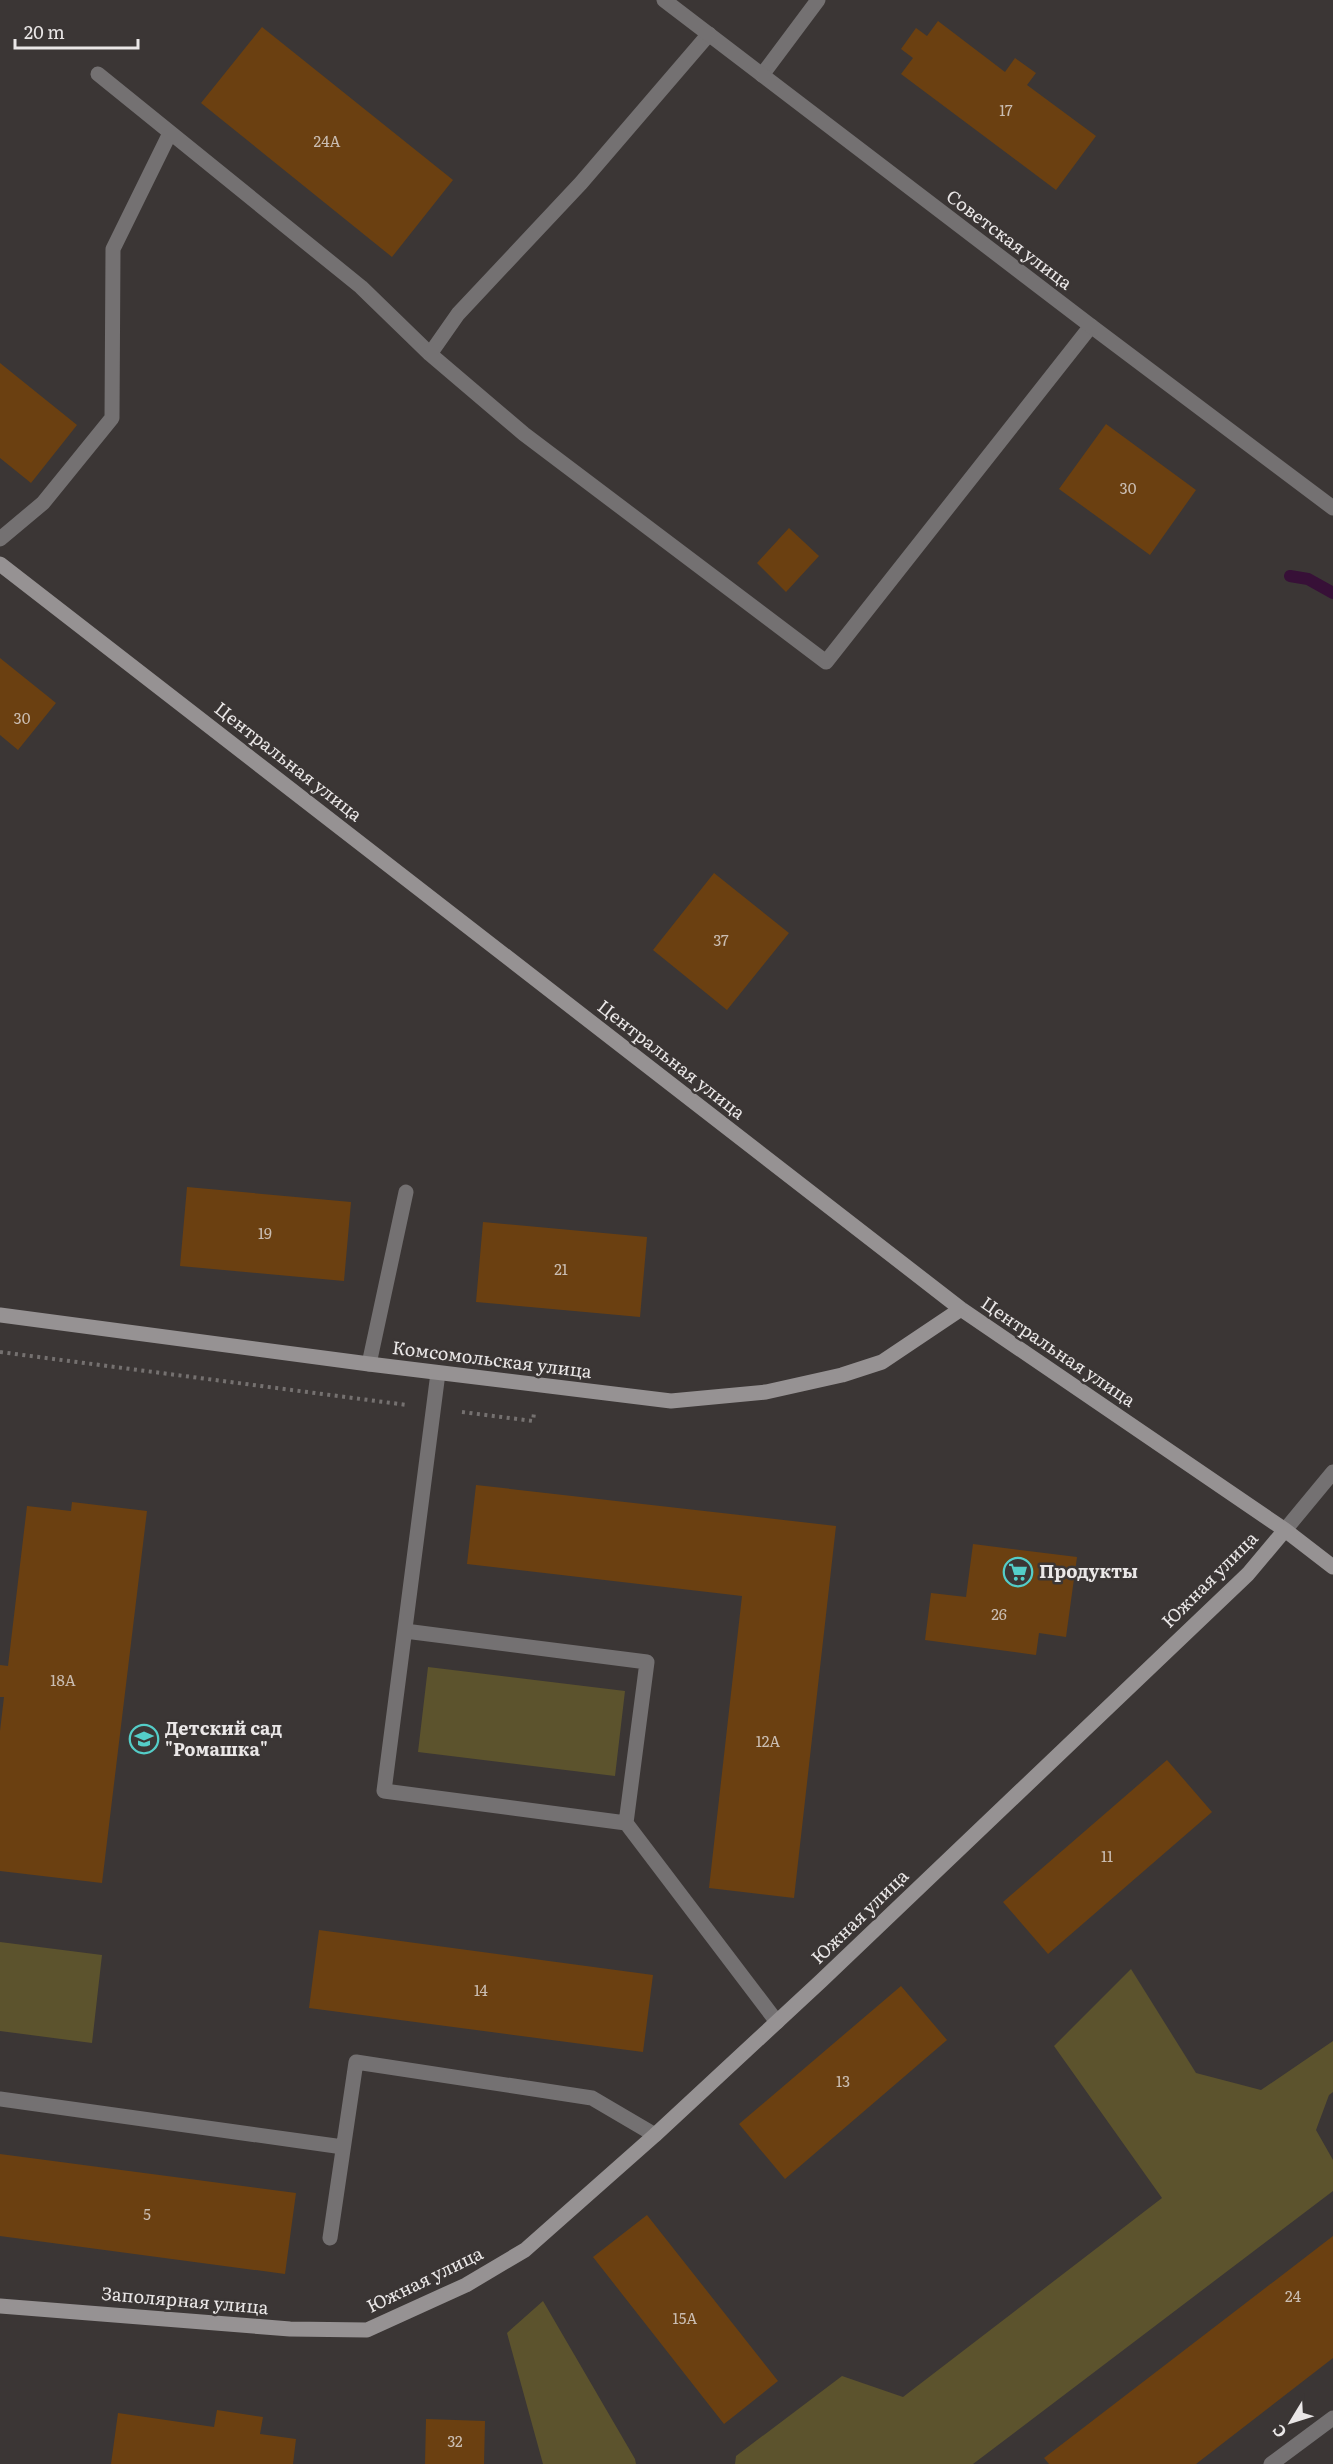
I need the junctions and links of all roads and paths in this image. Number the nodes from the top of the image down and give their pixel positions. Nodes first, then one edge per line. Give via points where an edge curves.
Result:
1 (664, 0) edge
2 (818, 0) edge
3 (709, 34) junction
4 (98, 74) dead end
5 (762, 75) junction
6 (170, 132) junction
7 (1091, 326) junction
8 (430, 354) junction
9 (1333, 508) edge
10 (0, 539) edge
11 (0, 564) edge
12 (406, 1192) dead end
13 (961, 1309) junction
14 (0, 1315) edge
15 (0, 1352) edge
16 (369, 1364) junction
17 (438, 1373) junction
18 (537, 1385) junction
19 (433, 1408) junction
20 (1333, 1472) edge
21 (1285, 1530) junction
22 (1333, 1567) edge
23 (405, 1630) junction
24 (626, 1823) junction
25 (777, 2022) junction
26 (0, 2099) edge
27 (655, 2135) junction
28 (344, 2147) junction
29 (330, 2238) dead end
30 (0, 2306) edge
31 (367, 2330) joint
32 (1333, 2418) edge
33 (1271, 2464) edge

1 - 3 street, Советская улица
2 - 5 street
3 - 5 street, Советская улица
3 - 8 street via 581,183 458,314
4 - 6 street
5 - 7 street, Советская улица
6 - 8 street via 361,287
6 - 10 street via 113,249 112,418 43,503
7 - 8 street via 826,662 524,434
7 - 9 street, Советская улица
11 - 13 street, Центральная улица
12 - 16 street
13 - 18 street, Комсомольская улица via 882,1362 842,1376 766,1392 671,1401
13 - 21 street, Центральная улица
14 - 16 street, Комсомольская улица
15 - 19 path
16 - 17 street, Комсомольская улица
17 - 18 street, Комсомольская улица
17 - 19 street
18 - 19 path via 533,1421
19 - 23 street
20 - 21 street, Южная улица
21 - 22 street, Центральная улица
21 - 25 street, Южная улица via 1248,1574
23 - 24 street via 647,1662
23 - 24 street via 384,1791
24 - 25 street
25 - 27 street, Южная улица
26 - 28 street
27 - 28 street via 592,2098 356,2062
27 - 31 street, Южная улица via 525,2250 466,2285
28 - 29 street
30 - 31 street, Заполярная улица via 290,2329
32 - 33 street

